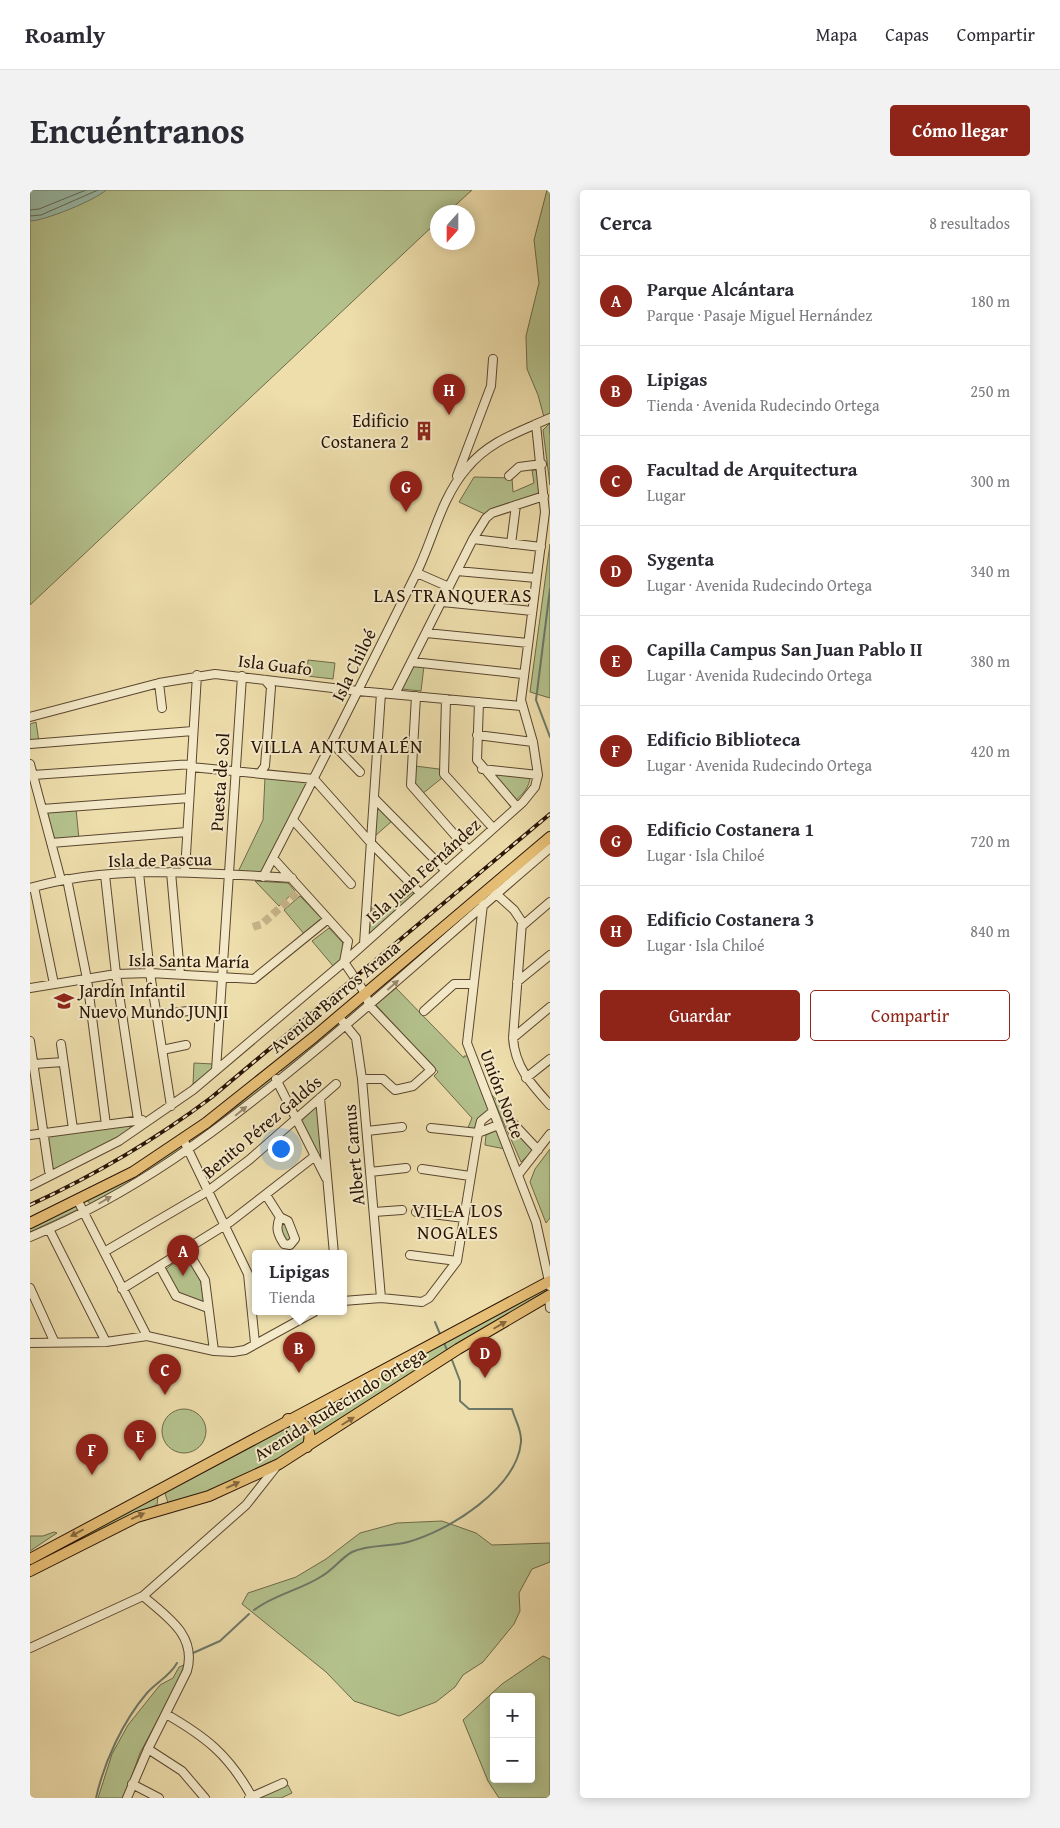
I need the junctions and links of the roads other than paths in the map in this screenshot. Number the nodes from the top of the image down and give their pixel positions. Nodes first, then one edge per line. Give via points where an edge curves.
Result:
1 (492, 359) dead end
2 (548, 419) edge
3 (536, 424) junction
4 (542, 464) junction
5 (509, 476) dead end
6 (452, 490) junction
7 (544, 496) junction
8 (516, 505) junction
9 (473, 539) junction
10 (511, 544) junction
11 (541, 547) junction
12 (457, 571) junction
13 (417, 573) junction
14 (536, 578) junction
15 (449, 588) junction
16 (442, 602) junction
17 (532, 611) junction
18 (426, 633) junction
19 (528, 643) junction
20 (412, 662) junction
21 (524, 674) junction
22 (197, 675) junction
23 (242, 676) junction
24 (265, 680) junction
25 (159, 683) junction
26 (358, 691) junction
27 (381, 693) junction
28 (395, 694) junction
29 (416, 696) junction
30 (446, 699) junction
31 (479, 702) junction
32 (521, 706) junction
33 (162, 708) dead end
34 (30, 716) edge
35 (194, 731) junction
36 (477, 735) junction
37 (533, 742) junction
38 (30, 744) edge
39 (332, 744) junction
40 (30, 764) edge
41 (191, 765) junction
42 (482, 769) junction
43 (235, 771) junction
44 (360, 772) dead end
45 (260, 773) junction
46 (33, 775) junction
47 (538, 775) junction
48 (314, 779) junction
49 (189, 798) junction
50 (374, 798) junction
51 (517, 807) junction
52 (42, 809) junction
53 (293, 820) junction
54 (493, 828) junction
55 (187, 832) junction
56 (550, 837) edge
57 (51, 843) junction
58 (371, 843) junction
59 (550, 848) edge
60 (468, 850) junction
61 (273, 858) junction
62 (445, 870) junction
63 (185, 871) junction
64 (171, 872) junction
65 (139, 873) junction
66 (228, 874) junction
67 (105, 875) junction
68 (263, 876) junction
69 (292, 878) junction
70 (64, 879) junction
71 (351, 884) dead end
72 (32, 888) edge
73 (420, 893) junction
74 (486, 897) junction
75 (550, 902) edge
76 (328, 919) junction
77 (467, 919) junction
78 (481, 921) junction
79 (522, 926) junction
80 (364, 944) junction
81 (550, 955) edge
82 (344, 962) junction
83 (150, 972) junction
84 (116, 974) junction
85 (180, 974) junction
86 (222, 978) junction
87 (88, 979) junction
88 (516, 982) junction
89 (54, 984) junction
90 (473, 984) junction
91 (30, 988) edge
92 (365, 993) junction
93 (370, 1005) junction
94 (550, 1007) edge
95 (424, 1010) dead end
96 (188, 1011) dead end
97 (156, 1015) junction
98 (338, 1016) junction
99 (345, 1026) junction
100 (513, 1038) junction
101 (30, 1042) edge
102 (61, 1044) dead end
103 (186, 1045) dead end
104 (162, 1050) junction
105 (550, 1059) edge
106 (63, 1062) junction
107 (34, 1064) junction
108 (216, 1070) junction
109 (272, 1070) junction
110 (526, 1078) junction
111 (362, 1079) junction
112 (278, 1081) junction
113 (336, 1084) dead end
114 (320, 1098) junction
115 (550, 1105) edge
116 (171, 1106) junction
117 (492, 1112) junction
118 (153, 1118) junction
119 (296, 1119) junction
120 (509, 1119) dead end
121 (138, 1120) junction
122 (106, 1124) junction
123 (498, 1126) junction
124 (402, 1127) dead end
125 (431, 1128) dead end
126 (74, 1129) junction
127 (367, 1131) junction
128 (44, 1133) junction
129 (478, 1133) junction
130 (550, 1134) edge
131 (30, 1135) edge
132 (183, 1140) junction
133 (188, 1150) junction
134 (538, 1150) junction
135 (315, 1156) junction
136 (406, 1168) dead end
137 (422, 1169) dead end
138 (49, 1171) dead end
139 (370, 1172) junction
140 (470, 1176) junction
141 (518, 1176) junction
142 (136, 1177) junction
143 (329, 1183) junction
144 (30, 1186) edge
145 (208, 1191) junction
146 (266, 1195) junction
147 (78, 1201) junction
148 (402, 1210) dead end
149 (374, 1212) junction
150 (416, 1212) dead end
151 (84, 1213) junction
152 (280, 1218) dead end
153 (464, 1218) junction
154 (30, 1222) edge
155 (224, 1226) junction
156 (49, 1229) junction
157 (30, 1237) edge
158 (187, 1250) junction
159 (334, 1250) edge
160 (104, 1252) junction
161 (410, 1254) dead end
162 (457, 1262) junction
163 (160, 1267) junction
164 (30, 1288) edge
165 (549, 1288) edge
166 (122, 1289) junction
167 (252, 1289) edge
168 (381, 1298) junction
169 (347, 1301) edge
170 (208, 1308) junction
171 (550, 1308) edge
172 (254, 1315) edge
173 (308, 1315) edge
174 (148, 1336) junction
175 (54, 1342) junction
176 (106, 1342) junction
177 (30, 1343) edge
178 (255, 1343) junction
179 (214, 1351) junction
180 (288, 1419) junction
181 (307, 1447) junction
182 (279, 1464) junction
183 (257, 1474) junction
184 (179, 1479) junction
185 (261, 1488) junction
186 (167, 1507) junction
187 (30, 1558) edge
188 (30, 1571) edge
189 (143, 1596) junction
190 (30, 1648) edge
191 (166, 1714) junction
192 (148, 1749) junction
193 (282, 1783) dead end
194 (132, 1784) junction
195 (250, 1797) edge
196 (127, 1798) edge
197 (159, 1798) edge
198 (205, 1798) edge

1 - 6 street via 491,386
2 - 3 street, Isla Chiloé
3 - 4 street
3 - 6 street, Isla Chiloé via 503,438 483,451
4 - 5 street via 519,467
4 - 7 street
6 - 13 street, Isla Chiloé
7 - 8 street
7 - 11 street
8 - 9 street via 490,515
8 - 10 street
9 - 10 street
9 - 12 street
10 - 11 street
11 - 14 street
12 - 14 street
12 - 15 street
13 - 15 street
13 - 26 street, Isla Chiloé
14 - 17 street
15 - 16 street
16 - 17 street
16 - 18 street
17 - 19 street
18 - 19 street
18 - 20 street
19 - 21 street
20 - 21 street
20 - 28 street
21 - 32 street
22 - 23 street, Isla Guafo
22 - 25 street, Isla Guafo
22 - 35 street
23 - 24 street, Isla Guafo
23 - 43 street, Puesta de Sol
24 - 26 street, Isla Guafo
24 - 45 street via 271,688 266,766
25 - 33 street
25 - 34 street, Isla Guafo
26 - 27 street, Isla Guafo
26 - 39 street, Isla Chiloé
27 - 28 street, Isla Guafo
27 - 50 street
28 - 29 street, Isla Guafo
29 - 30 street, Isla Guafo
29 - 60 street via 411,786
30 - 31 street, Isla Guafo
30 - 54 street via 444,774
31 - 32 street, Isla Guafo
31 - 36 street
32 - 37 street
35 - 38 street
35 - 41 street
36 - 37 street
36 - 42 street via 476,760
37 - 47 street
39 - 44 street
39 - 48 street, Isla Chiloé
40 - 46 street
41 - 43 street
41 - 46 street
41 - 49 street
42 - 47 street
42 - 51 street
43 - 45 street
43 - 66 street, Puesta de Sol
45 - 48 street
46 - 52 street
47 - 51 street, Isla Juan Fernández via 535,788
48 - 53 street, Isla Chiloé
48 - 58 street
49 - 52 street
49 - 55 street
50 - 58 street
50 - 62 street
51 - 54 street, Isla Juan Fernández
52 - 57 street
53 - 61 street, Isla Chiloé
53 - 71 street
54 - 60 street, Isla Juan Fernández
55 - 57 street
55 - 63 street
56 - 74 main road, Avenida Barros Arana
57 - 70 street
58 - 73 street
58 - 80 street
59 - 74 street, Avenida Barros Arana
60 - 62 street, Isla Juan Fernández
61 - 68 street, Isla Chiloé
61 - 69 street
62 - 73 street, Isla Juan Fernández
63 - 64 street, Isla de Pascua
63 - 66 street, Isla de Pascua
64 - 65 street, Isla de Pascua
64 - 85 street
65 - 67 street, Isla de Pascua
65 - 83 street
66 - 68 street, Isla de Pascua
66 - 86 street, Puesta de Sol
67 - 70 street, Isla de Pascua
67 - 84 street
68 - 69 street, Isla de Pascua
69 - 76 street
70 - 72 street, Isla de Pascua
70 - 87 street
72 - 89 street
73 - 80 street, Isla Juan Fernández
74 - 77 street, Avenida Barros Arana
74 - 78 street, Unión Norte
74 - 79 street via 510,906 520,916
74 - 92 main road, Avenida Barros Arana
75 - 79 street
76 - 82 street via 348,941
76 - 86 street, Isla Santa María via 260,976 251,980
77 - 78 street
93 -> 77 street, Avenida Barros Arana
78 - 90 street, Unión Norte
79 - 88 street
80 - 82 street, Isla Juan Fernández
81 - 88 street
82 - 92 street
82 - 108 street, Isla Juan Fernández
83 - 84 street, Isla Santa María
83 - 85 street, Isla Santa María
83 - 97 street
84 - 87 street, Isla Santa María
84 - 121 street
85 - 86 street, Isla Santa María
86 - 108 street, Puesta de Sol
87 - 89 street, Isla Santa María
87 - 122 street
88 - 100 street
89 - 91 street, Isla Santa María
90 - 95 street via 454,984
90 - 117 street, Unión Norte via 467,1043
92 - 93 street
92 - 98 main road, Avenida Barros Arana
93 - 99 street, Avenida Barros Arana
93 - 111 street via 431,1070 413,1086 395,1090 383,1079
94 - 100 street
96 - 97 street
97 - 104 street
98 - 99 street, Albert Camus
98 - 109 main road, Avenida Barros Arana
99 - 111 street, Albert Camus via 356,1038
99 - 112 street, Avenida Barros Arana
100 - 110 street via 516,1060
101 - 107 street
102 - 106 street
103 - 104 street
104 - 116 street
105 - 110 street
106 - 107 street
106 - 126 street
107 - 128 street
108 - 116 street, Isla Juan Fernández
109 - 112 street
109 - 132 main road, Avenida Barros Arana
110 - 115 street
111 - 127 street, Albert Camus
112 - 119 street
133 -> 112 street, Avenida Barros Arana
113 - 114 street, Benito Pérez Galdós
114 - 119 street, Benito Pérez Galdós
114 - 143 street
116 - 118 street, Isla Juan Fernández
117 - 123 street, Unión Norte
117 - 129 street via 481,1121
118 - 121 street
118 - 144 street, Isla Juan Fernández via 114,1144
119 - 135 street
119 - 145 street, Benito Pérez Galdós
120 - 134 street
121 - 122 street
122 - 126 street
123 - 129 street
123 - 141 street, Unión Norte
124 - 127 street
125 - 129 street
126 - 128 street
127 - 139 street, Albert Camus
128 - 131 street
128 - 138 street
129 - 140 street
130 - 134 street
132 - 133 street
132 - 142 main road, Avenida Barros Arana
133 - 142 street, Avenida Barros Arana
133 - 145 street
134 - 141 street
135 - 143 street
135 - 146 street
136 - 139 street
137 - 140 street
139 - 149 street, Albert Camus
140 - 153 street
141 - 165 street, Unión Norte via 536,1222
142 - 147 main road, Avenida Barros Arana
151 -> 142 street, Avenida Barros Arana
143 - 159 street
145 - 155 street
145 - 160 street, Benito Pérez Galdós
146 - 152 street
146 - 155 street
147 - 151 street
147 - 154 main road, Avenida Barros Arana
148 - 149 street
149 - 168 street, Albert Camus
150 - 153 street
151 - 156 street, Avenida Barros Arana
151 - 160 street
153 - 162 street
155 - 158 street
155 - 167 street via 248,1274
156 - 157 street, Avenida Barros Arana
156 - 176 street
158 - 163 street
158 - 170 street via 205,1280
160 - 166 street
161 - 162 street
162 - 168 street via 429,1298 422,1302
163 - 166 street
163 - 170 street via 176,1296
164 - 175 street
165 - 171 street, Unión Norte
165 - 180 main road, Avenida Rudecindo Ortega
181 -> 165 main road, Avenida Rudecindo Ortega
166 - 174 street
168 - 169 street
170 - 179 street
172 - 178 street
173 - 178 street
174 - 176 street
174 - 179 street
175 - 176 street
175 - 177 street
178 - 179 street via 246,1350
180 - 181 main road via 306,1426 310,1436
180 - 184 main road, Avenida Rudecindo Ortega
181 - 182 main road, Avenida Rudecindo Ortega
182 - 183 main road, Avenida Rudecindo Ortega
182 - 185 street
183 - 185 street
186 -> 183 main road, Avenida Rudecindo Ortega via 209,1496
184 - 186 main road via 162,1494
184 -> 187 main road, Avenida Rudecindo Ortega
185 - 189 street
188 -> 186 main road, Avenida Rudecindo Ortega via 137,1517
189 - 190 street
189 - 191 street via 178,1626 189,1648 187,1671
191 - 192 street
191 - 195 street via 217,1748 229,1761
192 - 194 street
192 - 198 street via 182,1771
193 - 195 street
194 - 196 street
194 - 197 street

